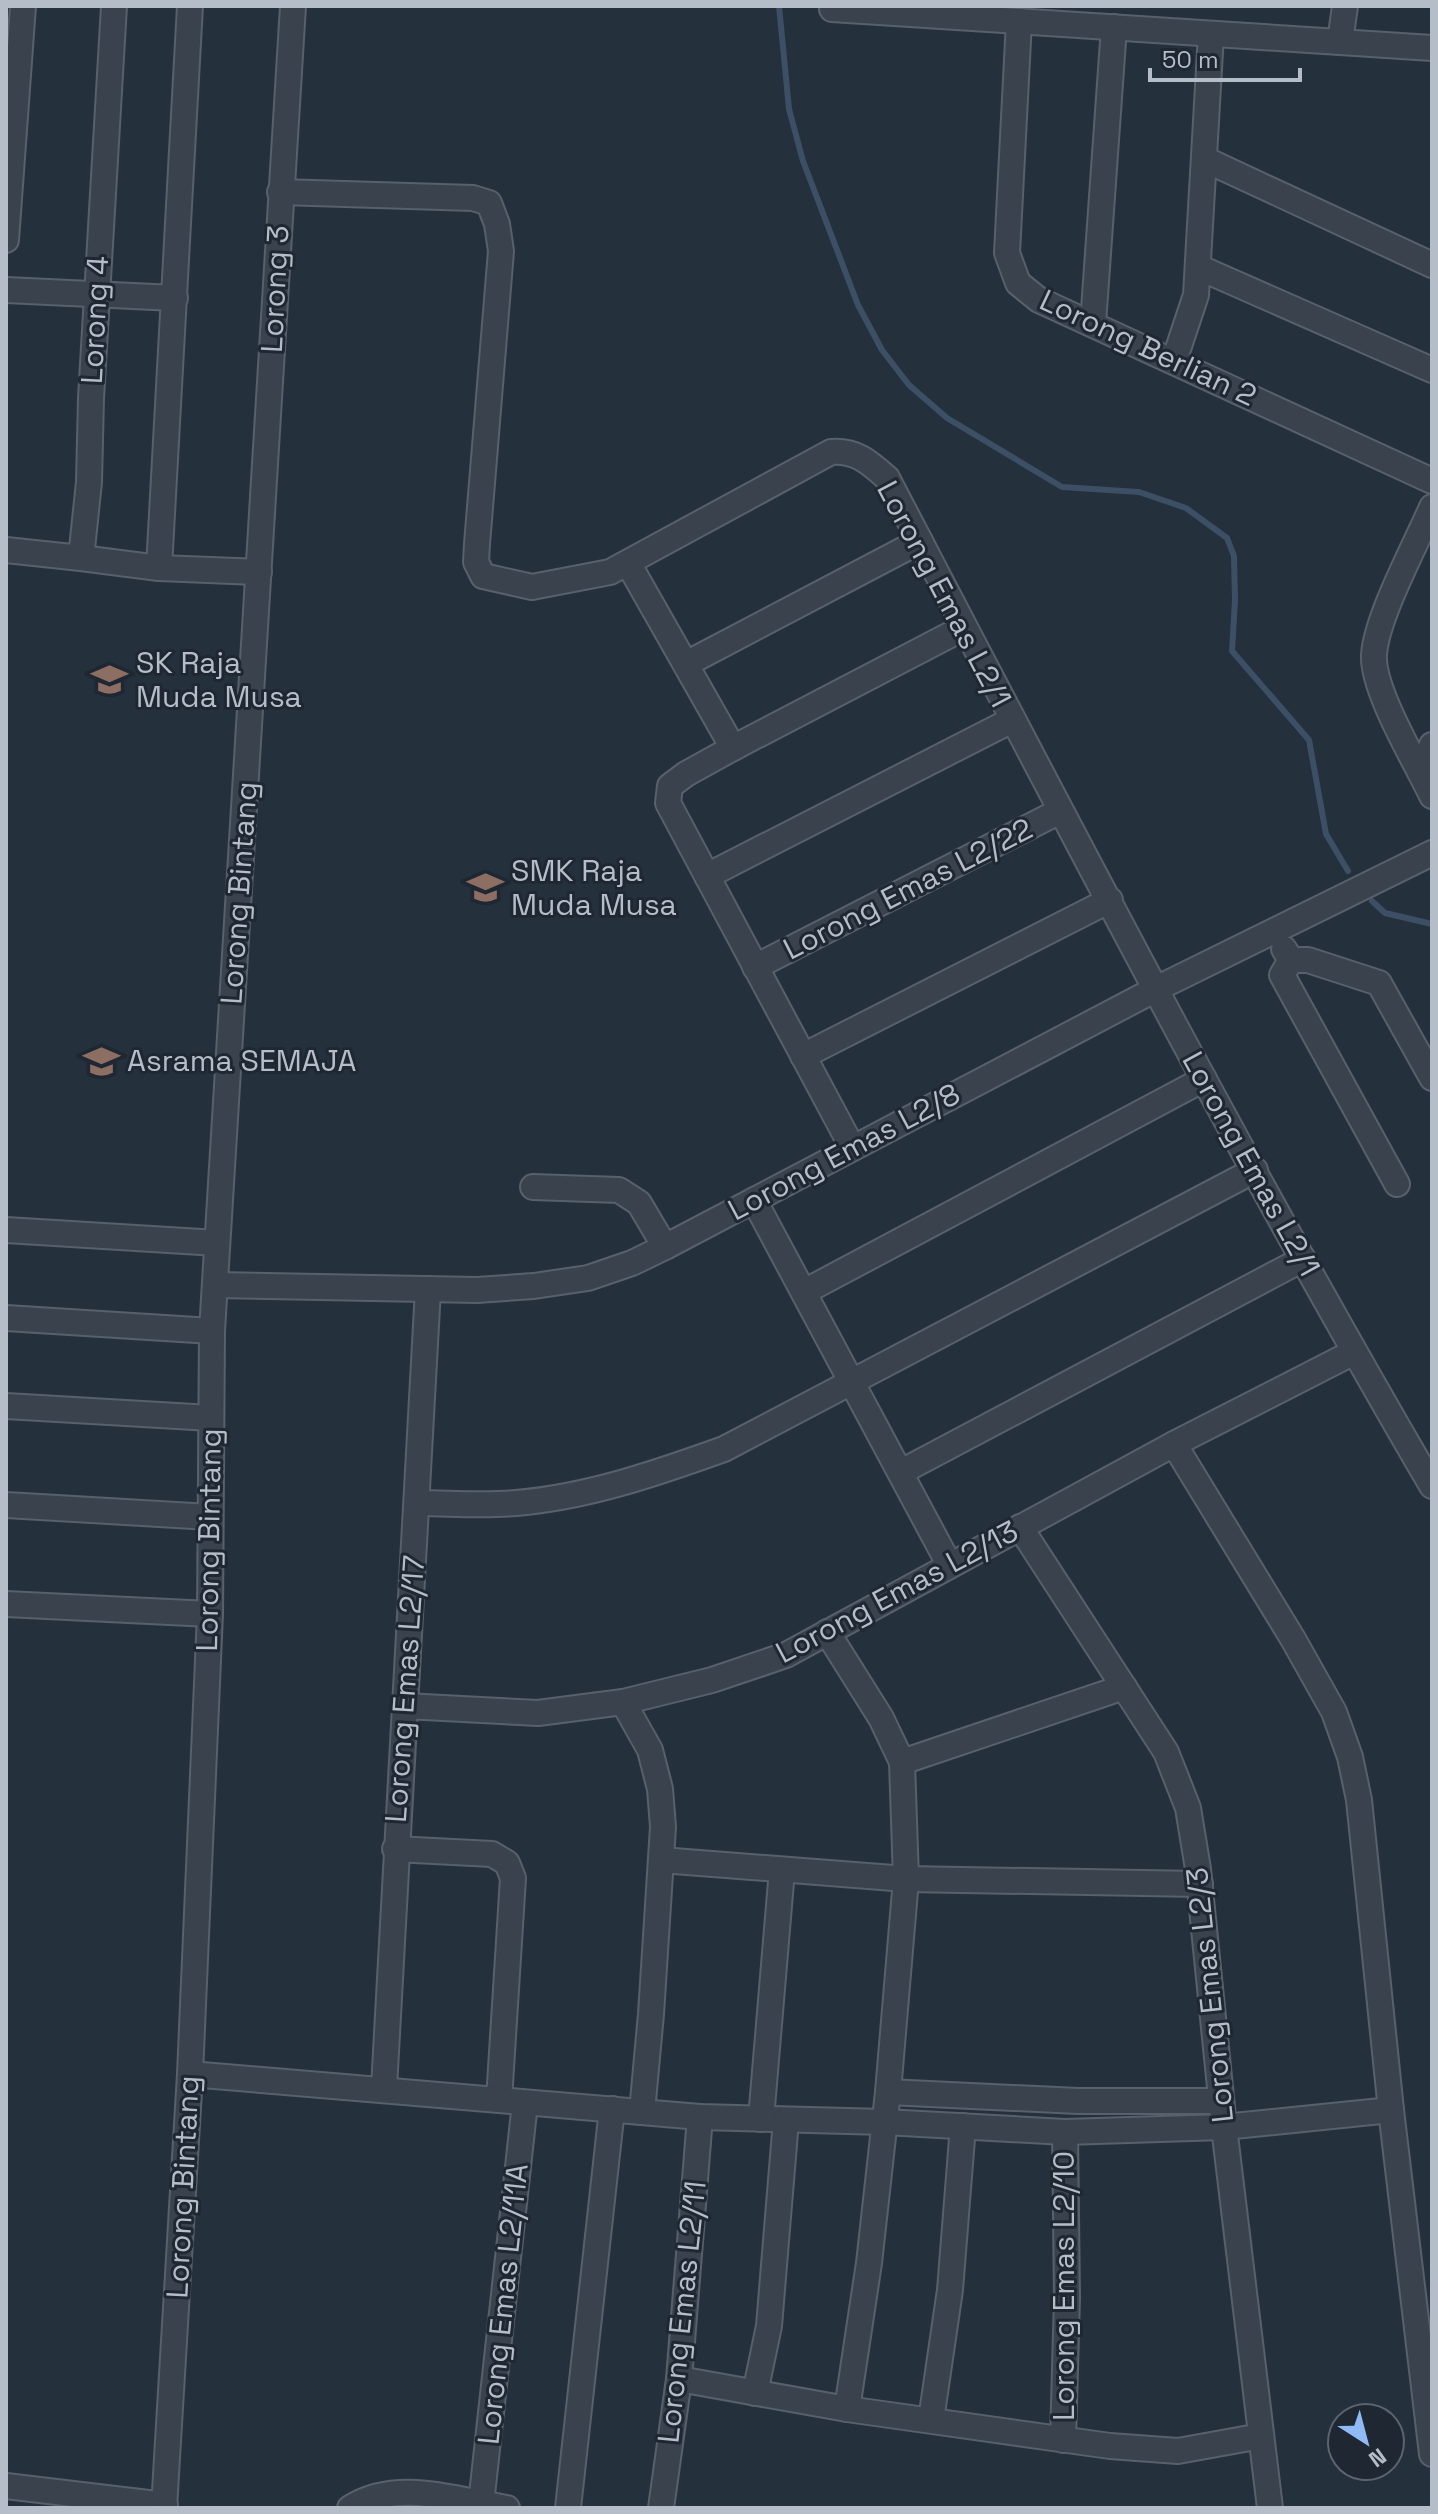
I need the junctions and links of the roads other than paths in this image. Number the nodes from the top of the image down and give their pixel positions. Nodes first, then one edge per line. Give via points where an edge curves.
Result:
1 (23, 6) edge
2 (114, 6) edge
3 (190, 6) edge
4 (293, 6) edge
5 (1345, 6) edge
6 (832, 9) dead end
7 (1019, 21) junction
8 (1114, 27) junction
9 (1211, 34) junction
10 (1340, 42) junction
11 (1432, 48) edge
12 (1204, 159) junction
13 (280, 192) junction
14 (6, 240) edge
15 (1432, 265) edge
16 (1198, 267) junction
17 (6, 290) edge
18 (97, 295) junction
19 (175, 298) junction
20 (1093, 324) junction
21 (1174, 361) junction
22 (1432, 370) edge
23 (1432, 481) edge
24 (1432, 507) edge
25 (920, 541) junction
26 (6, 550) edge
27 (81, 558) junction
28 (628, 563) junction
29 (159, 568) junction
30 (259, 572) junction
31 (963, 628) junction
32 (686, 664) junction
33 (1012, 720) junction
34 (1432, 745) edge
35 (733, 748) junction
36 (1420, 771) junction
37 (1432, 796) edge
38 (1060, 811) junction
39 (1432, 853) edge
40 (707, 876) junction
41 (1110, 900) junction
42 (1272, 931) junction
43 (1291, 960) junction
44 (755, 967) junction
45 (1156, 989) junction
46 (803, 1056) junction
47 (1432, 1078) edge
48 (1204, 1079) junction
49 (852, 1147) junction
50 (1255, 1170) junction
51 (1397, 1184) dead end
52 (533, 1187) dead end
53 (754, 1200) junction
54 (6, 1230) edge
55 (217, 1243) junction
56 (665, 1247) junction
57 (1303, 1259) junction
58 (215, 1285) junction
59 (428, 1289) junction
60 (804, 1292) junction
61 (6, 1318) edge
62 (212, 1331) junction
63 (1354, 1352) junction
64 (853, 1381) junction
65 (6, 1406) edge
66 (211, 1418) junction
67 (1174, 1444) junction
68 (901, 1472) junction
69 (1432, 1486) edge
70 (417, 1503) junction
71 (6, 1505) edge
72 (210, 1517) junction
73 (1020, 1527) junction
74 (949, 1564) junction
75 (6, 1604) edge
76 (210, 1614) junction
77 (827, 1632) junction
78 (1124, 1687) junction
79 (623, 1702) junction
80 (405, 1706) junction
81 (902, 1762) junction
82 (395, 1849) junction
83 (661, 1860) junction
84 (782, 1870) junction
85 (906, 1879) junction
86 (1200, 1884) junction
87 (190, 2074) junction
88 (384, 2088) junction
89 (888, 2092) junction
90 (499, 2100) junction
91 (1221, 2101) junction
92 (525, 2103) junction
93 (612, 2109) junction
94 (1391, 2110) junction
95 (642, 2112) junction
96 (700, 2117) junction
97 (761, 2119) junction
98 (786, 2120) junction
99 (885, 2122) junction
100 (963, 2126) junction
101 (1224, 2127) junction
102 (1065, 2132) junction
103 (1421, 2272) edge
104 (679, 2379) junction
105 (755, 2393) junction
106 (847, 2409) junction
107 (931, 2420) junction
108 (1261, 2436) junction
109 (1063, 2440) junction
110 (1432, 2454) edge
111 (6, 2486) edge
112 (481, 2504) junction
113 (164, 2507) edge
114 (350, 2508) edge
115 (507, 2508) edge
116 (568, 2508) edge
117 (661, 2508) edge
118 (1270, 2508) edge

1 - 14 street
2 - 18 street, Lorong 4
3 - 19 street
4 - 13 street, Lorong 3
5 - 10 street
6 - 7 street
7 - 8 street
7 - 20 street, Lorong Berlian 2 via 1007,253 1018,283 1039,300
8 - 9 street
8 - 20 street
9 - 10 street
9 - 12 street
10 - 11 street
12 - 15 street
12 - 16 street
13 - 28 street, Lorong Emas L2/1 via 473,198 489,203 501,251 476,562 483,576 532,587 610,572
13 - 30 street, Lorong 3
16 - 21 street via 1196,295
16 - 22 street
17 - 18 street
18 - 19 street
18 - 27 street, Lorong 4
19 - 29 street
20 - 21 street, Lorong Berlian 2
21 - 23 street, Lorong Berlian 2
24 - 36 street via 1379,628 1374,656 1378,683
25 - 28 street, Lorong Emas L2/1 via 887,478 849,451 831,452
25 - 31 street, Lorong Emas L2/1
25 - 32 street
26 - 27 street
27 - 29 street
28 - 32 street
29 - 30 street
30 - 55 street, Lorong Bintang
31 - 33 street, Lorong Emas L2/1
31 - 35 street
32 - 35 street
33 - 38 street, Lorong Emas L2/1
33 - 40 street
34 - 36 street
35 - 40 street via 670,786 668,803
36 - 37 street
38 - 41 street, Lorong Emas L2/1
38 - 44 street, Lorong Emas L2/22
39 - 42 street, Lorong Emas L2/8
40 - 44 street
41 - 45 street, Lorong Emas L2/1
41 - 46 street
42 - 43 street
42 - 45 street, Lorong Emas L2/8
43 - 47 street via 1308,960 1379,983
43 - 51 street via 1282,975
44 - 46 street
45 - 48 street, Lorong Emas L2/1
45 - 49 street, Lorong Emas L2/8
46 - 49 street
48 - 50 street, Lorong Emas L2/1
48 - 60 street
49 - 53 street, Lorong Emas L2/8
50 - 57 street, Lorong Emas L2/1
50 - 64 street
52 - 56 street via 619,1190 639,1203
53 - 56 street, Lorong Emas L2/8
53 - 60 street
54 - 55 street
55 - 58 street, Lorong Bintang
56 - 59 street, Lorong Emas L2/8 via 588,1278 477,1290
57 - 63 street, Lorong Emas L2/1
57 - 68 street
58 - 59 street, Lorong Emas L2/8
58 - 62 street, Lorong Bintang
59 - 70 street, Lorong Emas L2/17
60 - 64 street
61 - 62 street
62 - 66 street, Lorong Bintang
63 - 67 street, Lorong Emas L2/13
63 - 69 street, Lorong Emas L2/1
64 - 68 street
64 - 70 street via 724,1449 652,1475 515,1503
65 - 66 street
66 - 72 street, Lorong Bintang
67 - 73 street, Lorong Emas L2/13
67 - 94 street via 1293,1639 1334,1712 1350,1757
68 - 74 street
70 - 80 street, Lorong Emas L2/17
71 - 72 street
72 - 76 street, Lorong Bintang
73 - 74 street, Lorong Emas L2/13
73 - 78 street, Lorong Emas L2/3
74 - 77 street, Lorong Emas L2/13
75 - 76 street
76 - 87 street, Lorong Bintang
77 - 79 street, Lorong Emas L2/13 via 786,1655
77 - 81 street
78 - 81 street
78 - 86 street, Lorong Emas L2/3 via 1166,1752 1188,1808
79 - 80 street, Lorong Emas L2/13 via 538,1713
79 - 83 street via 650,1750 660,1789
80 - 82 street, Lorong Emas L2/17
81 - 85 street
82 - 88 street, Lorong Emas L2/17
82 - 90 street via 492,1854 507,1863 513,1878
83 - 84 street
83 - 95 street
84 - 85 street
84 - 97 street
85 - 86 street
85 - 89 street
86 - 91 street, Lorong Emas L2/3
87 - 88 street
87 - 113 street, Lorong Bintang
88 - 90 street
89 - 91 street
89 - 99 street
90 - 92 street
91 - 101 street, Lorong Emas L2/3
92 - 93 street
92 - 112 street, Lorong Emas L2/11A
93 - 95 street
93 - 116 street
94 - 101 street
94 - 103 street
95 - 96 street
96 - 97 street
96 - 104 street, Lorong Emas L2/11
97 - 98 street
98 - 99 street
98 - 105 street via 769,2326
99 - 100 street
99 - 106 street
100 - 102 street
100 - 107 street via 950,2290
101 - 102 street
101 - 108 street, Lorong Emas L2/3
102 - 109 street, Lorong Emas L2/10
103 - 110 street
104 - 105 street
104 - 117 street, Lorong Emas L2/11
105 - 106 street
106 - 107 street
107 - 109 street
108 - 109 street via 1178,2451
108 - 118 street, Lorong Emas L2/3
111 - 113 street
112 - 114 street via 400,2491 367,2497
112 - 115 street

